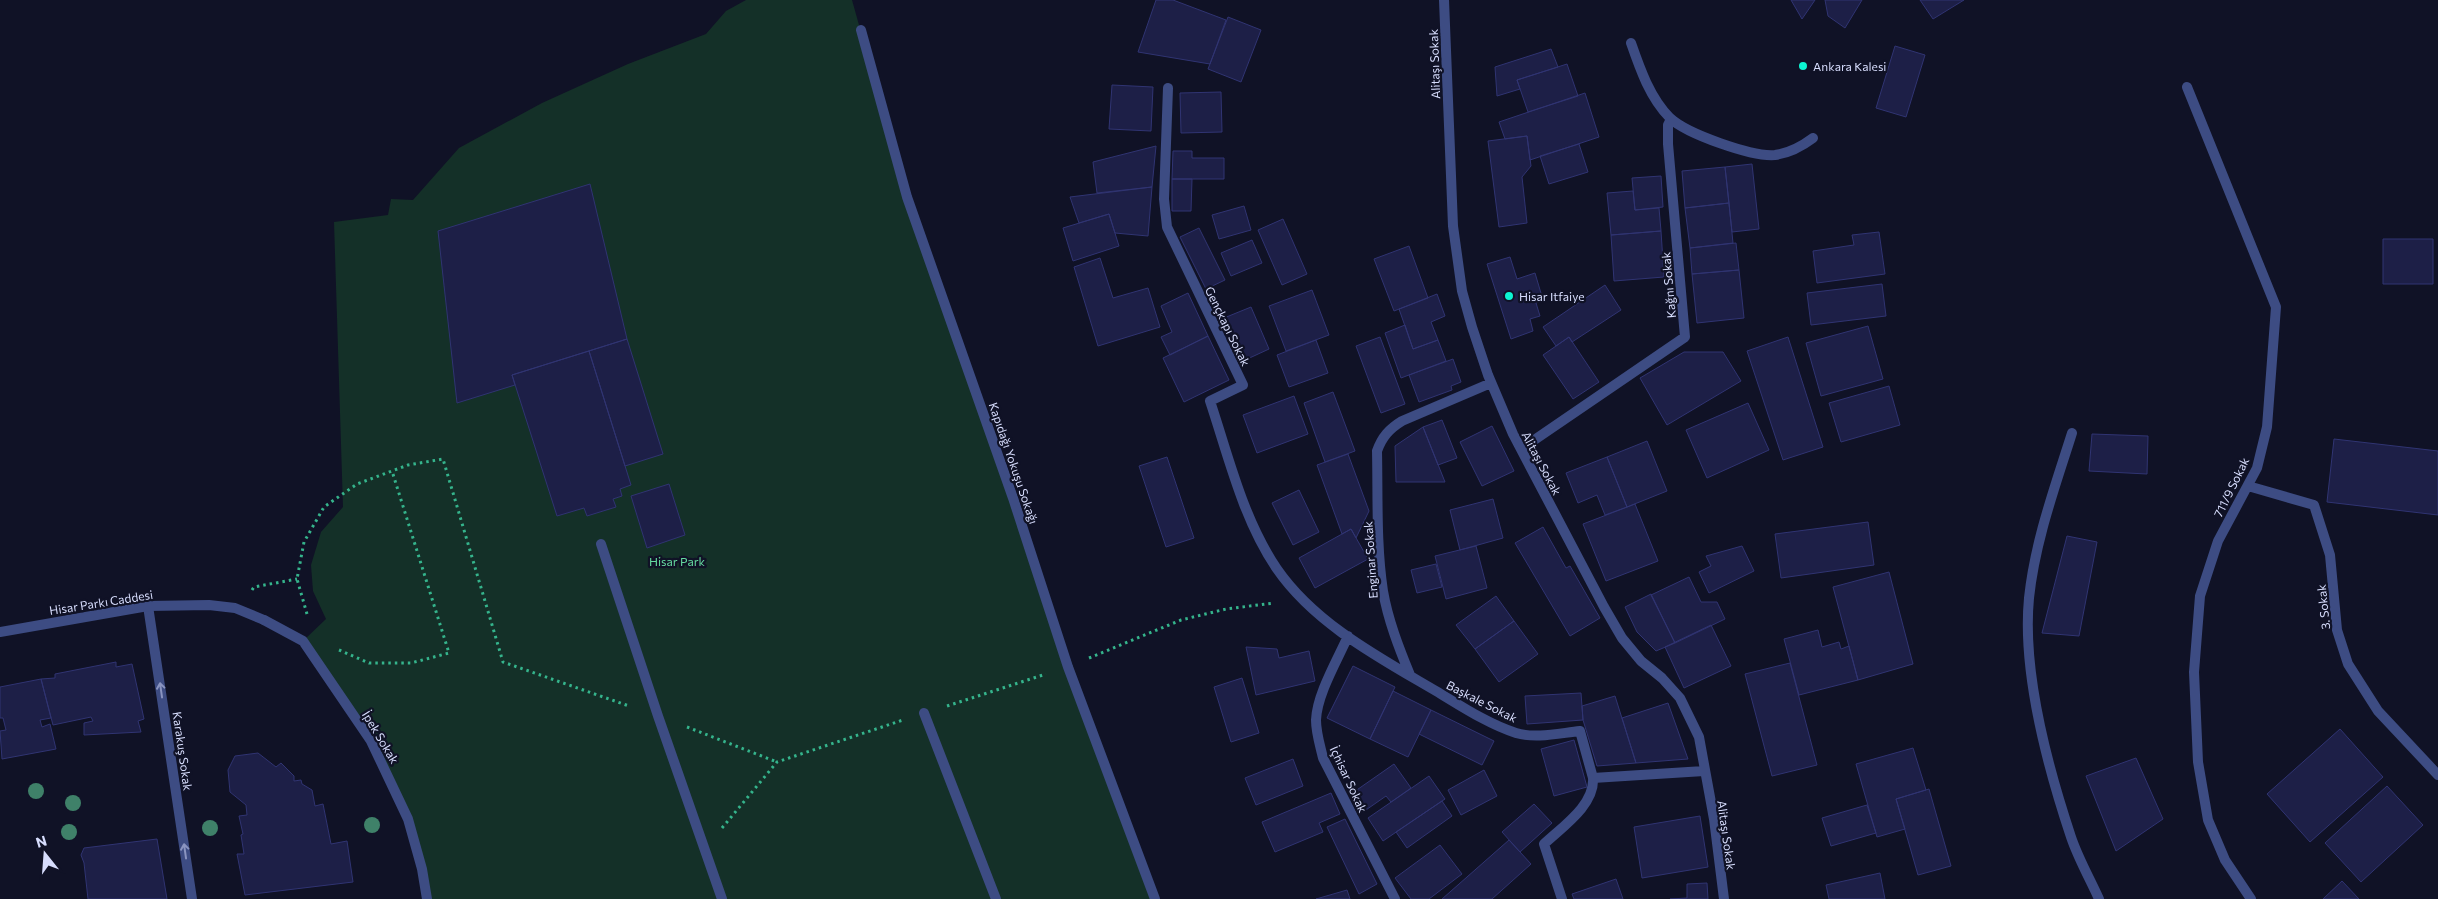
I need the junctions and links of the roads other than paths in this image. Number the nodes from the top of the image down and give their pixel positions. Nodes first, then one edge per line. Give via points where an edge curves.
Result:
1 (1444, 0) edge
2 (861, 30) dead end
3 (1631, 43) dead end
4 (1168, 88) dead end
5 (2187, 88) dead end
6 (1671, 119) junction
7 (1813, 138) dead end
8 (1491, 383) junction
9 (2072, 433) dead end
10 (1521, 449) junction
11 (2248, 486) junction
12 (601, 544) dead end
13 (148, 606) junction
14 (264, 620) joint
15 (0, 632) edge
16 (1348, 636) junction
17 (1410, 675) junction
18 (924, 713) road end
19 (1704, 771) junction
20 (2438, 775) edge
21 (1593, 778) junction
22 (192, 899) edge
23 (427, 899) edge
24 (722, 899) edge
25 (996, 899) edge
26 (1155, 899) edge
27 (1395, 899) edge
28 (1562, 899) edge
29 (1724, 899) edge
30 (2099, 899) edge
31 (2251, 899) edge

1 - 8 street, Alitaşı Sokak via 1454,226 1462,291
2 - 26 street, Kapıdağı Yokuşu Sokağı via 907,197 1013,498 1068,666
3 - 6 street via 1655,99
4 - 16 street, Gençkapı Sokak via 1166,227 1243,385 1210,401 1257,536 1302,600
5 - 11 street, 711/9 Sokak via 2276,307 2267,427 2257,468
6 - 7 street via 1693,131 1755,153 1785,153 1800,148
6 - 10 street, Kağnı Sokak via 1668,144 1686,337
8 - 10 street, Alitaşı Sokak
8 - 17 street, Enginar Sokak via 1402,421 1381,439 1377,451 1383,590
9 - 30 street via 2037,547 2029,599 2029,644 2035,695 2052,770 2071,838
10 - 19 street, Alitaşı Sokak via 1622,638 1680,698 1699,737
11 - 20 street, 3. Sokak via 2314,505 2330,555 2337,630 2348,664 2378,711
11 - 31 street, 711/9 Sokak via 2218,541 2200,596 2194,672 2198,762 2208,820 2225,860
12 - 24 street
13 - 14 street, Hisar Parkı Caddesi via 235,608
13 - 15 street, Hisar Parkı Caddesi
22 -> 13 street, Karakuş Sokak
14 - 23 street, İpek Sokak via 303,641 371,741 408,819
16 - 17 street, Başkale Sokak
16 - 27 street, İçhisar Sokak via 1319,703 1316,719 1318,739 1323,758
17 - 21 street, Başkale Sokak via 1458,704 1518,733 1535,735 1580,731
18 - 25 street
19 - 21 street
19 - 29 street, Alitaşı Sokak
21 - 28 street via 1592,790 1584,805 1544,844

